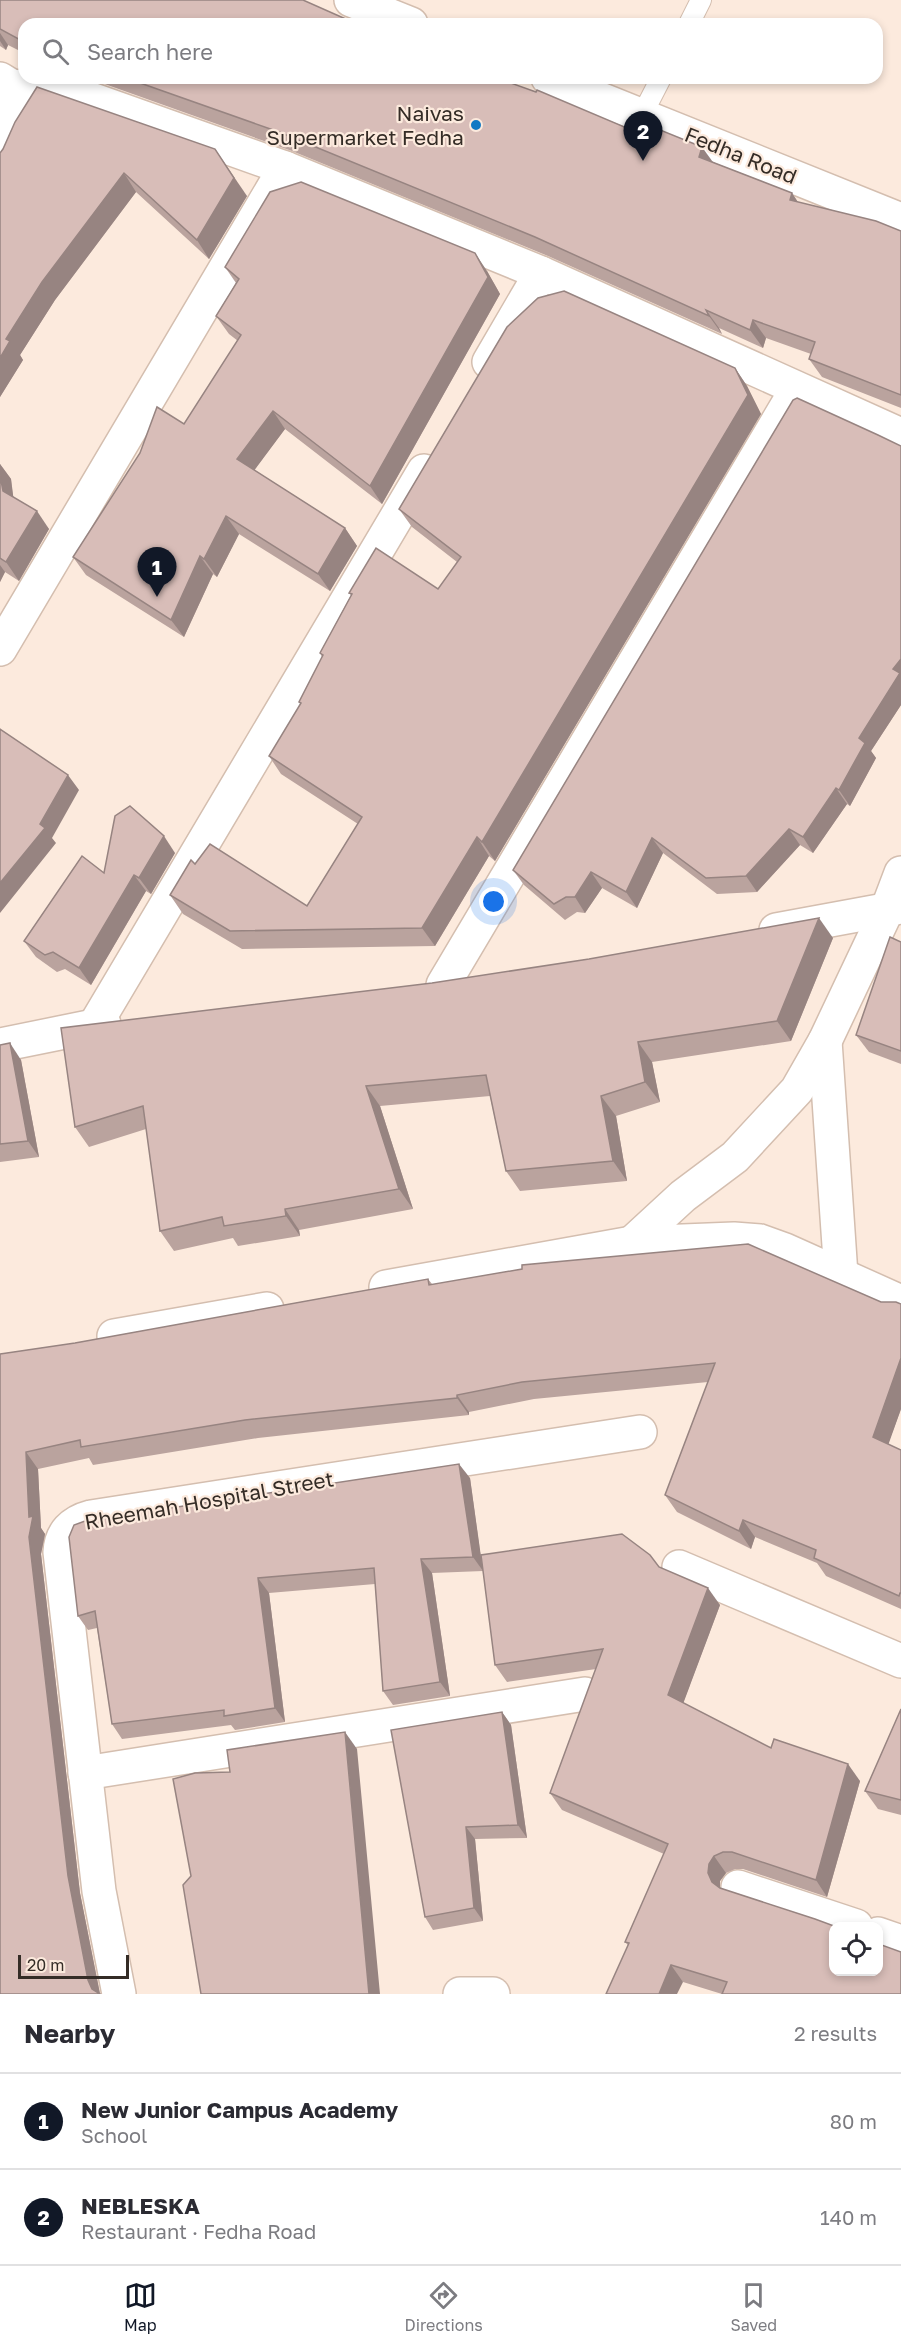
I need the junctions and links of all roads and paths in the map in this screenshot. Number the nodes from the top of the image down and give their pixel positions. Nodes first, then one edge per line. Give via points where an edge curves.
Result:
1 (351, 0) edge
2 (701, 0) edge
3 (396, 18) edge
4 (691, 18) edge
5 (7, 83) edge
6 (25, 84) edge
7 (563, 84) edge
8 (658, 84) edge
9 (642, 115) junction
10 (0, 158) edge
11 (285, 168) junction
12 (901, 220) edge
13 (541, 273) junction
14 (474, 386) edge
15 (797, 389) junction
16 (901, 435) edge
17 (437, 448) edge
18 (0, 649) edge
19 (901, 873) edge
20 (894, 908) edge
21 (749, 934) edge
22 (477, 980) edge
23 (443, 986) junction
24 (408, 989) edge
25 (130, 1021) edge
26 (95, 1025) junction
27 (825, 1041) junction
28 (0, 1045) edge
29 (632, 1243) junction
30 (841, 1275) junction
31 (354, 1293) edge
32 (901, 1302) edge
33 (296, 1303) edge
34 (84, 1342) edge
35 (640, 1432) dead end
36 (679, 1567) dead end
37 (901, 1661) edge
38 (585, 1694) edge
39 (85, 1773) junction
40 (738, 1887) dead end
41 (844, 1922) edge
42 (883, 1935) edge
43 (901, 1942) edge
44 (119, 1994) edge
45 (460, 1994) edge
46 (492, 1994) edge

1 - 3 street
2 - 4 lane
5 - 10 street via 12,130
6 - 11 street via 60,88
7 - 9 street, Fedha Road
8 - 9 lane
9 - 12 street, Fedha Road
11 - 13 street
11 - 18 street
13 - 14 street
13 - 15 street
15 - 16 street
15 - 23 street
17 - 26 street
19 - 20 street
20 - 21 street
20 - 27 street
22 - 23 street
23 - 24 street
25 - 26 street
26 - 28 street
27 - 29 street via 809,1074 782,1109 735,1157 683,1196
27 - 30 street
29 - 30 street via 760,1241
29 - 31 street
30 - 32 street
33 - 34 street
35 - 39 street, Rheemah Hospital Street via 80,1520 65,1532 60,1552
36 - 37 street
38 - 39 street
39 - 44 street, Rheemah Hospital Street via 99,1891
40 - 41 street
42 - 43 street
45 - 46 street

